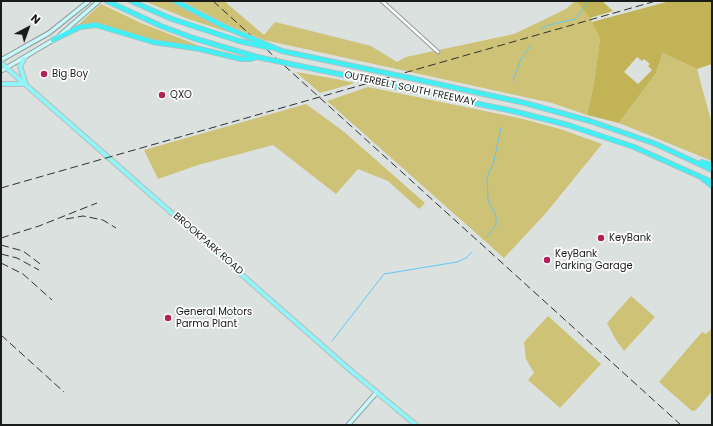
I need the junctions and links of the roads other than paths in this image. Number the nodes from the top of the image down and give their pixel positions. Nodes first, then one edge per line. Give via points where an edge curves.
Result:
1 (89, 1) edge
2 (99, 1) edge
3 (107, 1) edge
4 (131, 1) edge
5 (175, 1) edge
6 (382, 1) edge
7 (49, 33) junction
8 (53, 40) junction
9 (36, 41) junction
10 (40, 49) junction
11 (283, 51) junction
12 (438, 52) dead end
13 (257, 57) junction
14 (24, 59) junction
15 (1, 62) edge
16 (7, 68) junction
17 (1, 71) edge
18 (1, 84) edge
19 (26, 84) junction
20 (690, 159) junction
21 (712, 165) edge
22 (712, 170) edge
23 (701, 176) junction
24 (712, 182) edge
25 (712, 186) edge
26 (377, 392) junction
27 (348, 425) edge
28 (416, 425) edge

1 - 7 main road
2 - 8 main road
3 - 13 highway, OUTERBELT SOUTH FREEWAY via 161,26
4 - 11 highway, OUTERBELT SOUTH FREEWAY, bridge via 179,22 239,41
5 - 11 highway, bridge via 227,28
6 - 12 street
7 - 8 main road
7 - 9 main road
8 - 10 main road
8 - 13 highway via 80,27 96,25 153,42 200,49 241,59
9 - 10 main road
9 - 15 main road
10 - 14 main road
11 - 20 highway, OUTERBELT SOUTH FREEWAY, bridge via 569,114 628,133
13 - 23 highway, OUTERBELT SOUTH FREEWAY, bridge via 568,125 634,147
14 - 16 main road
14 - 19 main road via 20,66
15 - 16 main road, BROOKPARK ROAD
16 - 17 main road
16 - 19 main road, BROOKPARK ROAD
18 - 19 main road
19 - 26 main road, BROOKPARK ROAD
20 - 21 highway
20 - 22 highway, OUTERBELT SOUTH FREEWAY
23 - 24 highway, OUTERBELT SOUTH FREEWAY
23 - 25 highway
26 - 27 main road
26 - 28 main road, BROOKPARK ROAD

